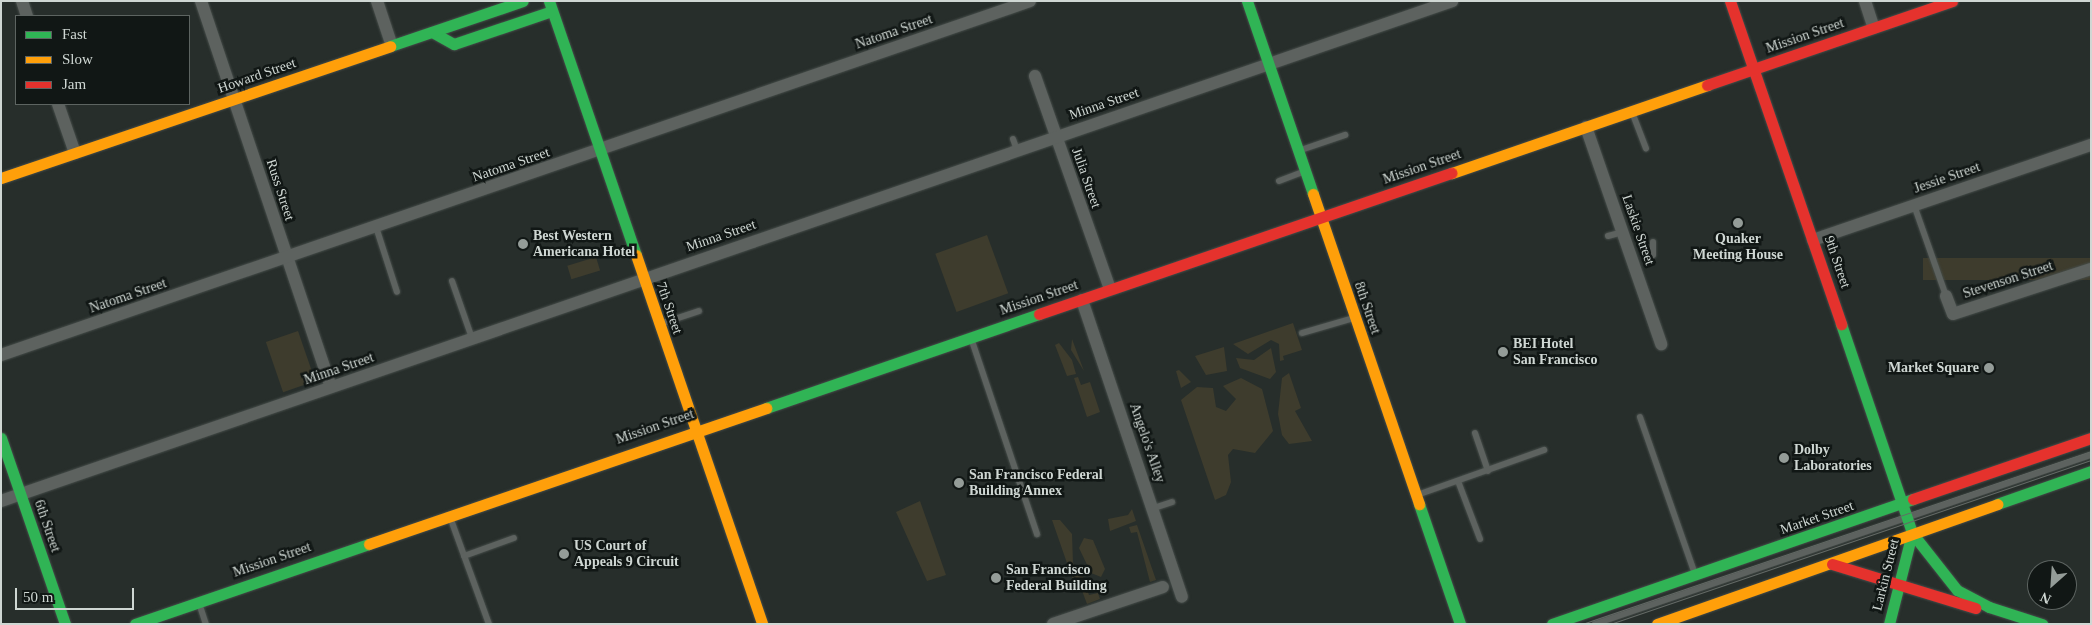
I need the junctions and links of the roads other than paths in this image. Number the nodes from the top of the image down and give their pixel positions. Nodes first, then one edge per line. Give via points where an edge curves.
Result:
1 (22, 1) edge
2 (201, 1) edge
3 (377, 1) edge
4 (523, 1) edge
5 (1030, 1) edge
6 (1247, 1) edge
7 (1452, 1) edge
8 (1730, 1) edge
9 (1865, 1) edge
10 (1952, 1) edge
11 (550, 6) edge
12 (27, 15) edge
13 (1874, 28) junction
14 (432, 32) junction
15 (392, 46) junction
16 (1268, 64) junction
17 (1754, 69) junction
18 (1034, 76) dead end
19 (234, 99) junction
20 (58, 105) edge
21 (1632, 111) junction
22 (1586, 127) junction
23 (1344, 135) dead end
24 (1056, 137) junction
25 (2091, 145) edge
26 (1646, 148) dead end
27 (600, 150) junction
28 (1298, 151) junction
29 (75, 153) junction
30 (1305, 172) junction
31 (1, 178) edge
32 (1279, 181) dead end
33 (1914, 205) junction
34 (1321, 218) junction
35 (376, 227) junction
36 (1623, 232) junction
37 (1608, 236) dead end
38 (1813, 240) junction
39 (1653, 242) dead end
40 (1653, 255) dead end
41 (286, 258) junction
42 (2091, 269) edge
43 (644, 279) junction
44 (452, 281) dead end
45 (1110, 289) junction
46 (397, 292) dead end
47 (1946, 296) joint
48 (1082, 300) junction
49 (699, 311) dead end
50 (1355, 318) junction
51 (659, 324) junction
52 (1302, 333) dead end
53 (970, 337) junction
54 (472, 338) junction
55 (1662, 344) dead end
56 (1, 355) edge
57 (331, 387) junction
58 (1640, 417) dead end
59 (695, 429) junction
60 (1475, 432) dead end
61 (1, 438) edge
62 (2091, 438) edge
63 (1544, 450) dead end
64 (2091, 455) edge
65 (1488, 471) junction
66 (2091, 472) edge
67 (1458, 481) junction
68 (21, 494) junction
69 (1416, 496) junction
70 (1, 501) edge
71 (1172, 502) dead end
72 (1904, 504) junction
73 (1154, 508) junction
74 (450, 514) junction
75 (1907, 516) junction
76 (1912, 533) junction
77 (1037, 534) dead end
78 (514, 538) dead end
79 (1480, 538) dead end
80 (464, 556) junction
81 (1832, 564) junction
82 (1696, 576) junction
83 (1163, 587) dead end
84 (1900, 587) junction
85 (1182, 597) dead end
86 (199, 602) junction
87 (2012, 615) junction
88 (65, 624) edge
89 (135, 624) edge
90 (206, 624) edge
91 (489, 624) edge
92 (762, 624) edge
93 (1053, 624) edge
94 (1460, 624) edge
95 (1552, 624) edge
96 (1595, 624) edge
97 (1657, 624) edge
98 (1889, 624) edge
99 (2042, 624) edge

1 - 12 street
2 - 19 street, Russ Street
3 - 15 street
4 - 14 main road, Howard Street
5 - 27 street, Natoma Street
6 - 16 main road, 8th Street
7 - 16 street, Minna Street
8 - 17 main road, 9th Street
9 - 13 street
10 - 13 main road, Mission Street
11 - 14 main road via 454,44
11 - 27 main road, 7th Street
13 - 17 main road, Mission Street
14 - 15 main road, Howard Street
15 - 19 main road, Howard Street
16 - 24 street, Minna Street
16 - 28 main road, 8th Street
17 - 21 main road, Mission Street
17 - 38 main road, 9th Street
18 - 24 street, Julia Street
19 - 29 main road, Howard Street
19 - 41 street, Russ Street
20 - 29 street
21 - 22 main road, Mission Street
21 - 26 lane
22 - 34 main road, Mission Street
22 - 36 street, Laskie Street
23 - 28 lane
24 - 43 street, Minna Street via 1015,145
24 - 45 street, Julia Street
25 - 33 street, Jessie Street
27 - 35 street, Natoma Street
27 - 43 main road, 7th Street
28 - 30 main road, 8th Street
29 - 31 main road, Howard Street
30 - 32 lane
30 - 34 main road, 8th Street
33 - 38 street, Jessie Street
33 - 47 lane
34 - 45 main road, Mission Street
34 - 50 main road, 8th Street
35 - 41 street, Natoma Street
35 - 46 lane
36 - 37 lane
36 - 55 street, Laskie Street
38 - 72 main road, 9th Street
39 - 40 lane
41 - 56 street, Natoma Street
41 - 57 street, Russ Street
42 - 47 street, Stevenson Street via 1953,314
43 - 51 main road, 7th Street
43 - 54 street, Minna Street
44 - 54 lane
45 - 48 main road, Mission Street
48 - 53 main road, Mission Street
48 - 73 street, Angelo's Alley
49 - 51 lane
50 - 52 lane
50 - 69 main road, 8th Street
51 - 59 main road, 7th Street
53 - 59 main road, Mission Street
53 - 77 lane
54 - 57 street, Minna Street
57 - 68 street, Minna Street
58 - 82 lane
59 - 74 main road, Mission Street
59 - 92 main road, 7th Street
60 - 65 lane
61 - 68 main road, 6th Street
62 - 72 main road, Market Street
63 - 65 lane
64 - 75 lane, Market Street
65 - 67 lane
66 - 76 main road
67 - 69 lane
67 - 79 lane
68 - 70 street, Minna Street
68 - 88 main road, 6th Street
69 - 94 main road, 8th Street
71 - 73 lane
72 - 75 main road, 9th Street
72 - 82 main road, Market Street
73 - 85 street, Angelo's Alley
74 - 80 lane
74 - 86 main road, Mission Street
75 - 76 main road, 9th Street
75 - 96 lane, Market Street
76 - 81 main road
76 - 84 main road, Larkin Street
76 - 87 main road via 1957,590
78 - 80 lane
80 - 91 lane
81 - 84 main road
81 - 97 main road
82 - 95 main road, Market Street
83 - 93 street
84 - 87 main road
84 - 98 main road, Larkin Street
86 - 89 main road, Mission Street
86 - 90 lane
87 - 99 main road

